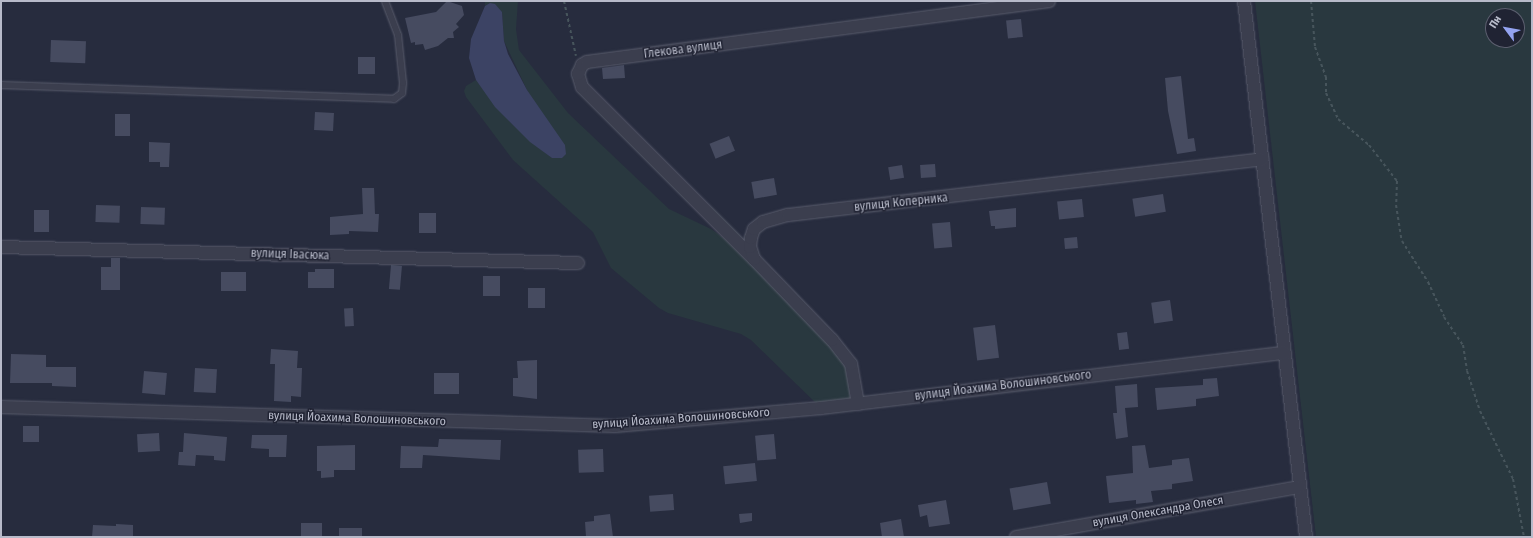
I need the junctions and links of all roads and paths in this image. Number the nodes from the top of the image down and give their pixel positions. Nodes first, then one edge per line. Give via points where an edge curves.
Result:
1 (385, 1) edge
2 (564, 1) edge
3 (1049, 1) edge
4 (1244, 1) edge
5 (1311, 1) edge
6 (579, 69) junction
7 (1, 85) edge
8 (1263, 159) junction
9 (1, 247) edge
10 (754, 258) junction
11 (578, 262) dead end
12 (1286, 353) junction
13 (858, 404) junction
14 (1, 407) edge
15 (1300, 487) junction
16 (1016, 537) edge
17 (1306, 537) edge
18 (1524, 537) edge

1 - 7 lane via 398,35 403,83 402,93 394,99
2 - 6 path
3 - 6 street, Глекова вулиця via 587,62
4 - 8 street
5 - 18 path via 1315,47 1326,77 1326,93 1338,119 1369,145 1397,181 1396,204 1402,241 1428,282 1444,317 1463,345 1467,371 1480,411 1512,479
6 - 10 street via 582,87
8 - 10 street, вулиця Коперника via 775,218 754,229 750,242
8 - 12 street
9 - 11 street, вулиця Івасюка
10 - 13 street via 832,340 851,364
12 - 13 street, вулиця Йоахима Волошиновського
12 - 15 street
13 - 14 street, вулиця Йоахима Волошиновського via 660,423 574,426
15 - 16 street, вулиця Олександра Олеся
15 - 17 street

